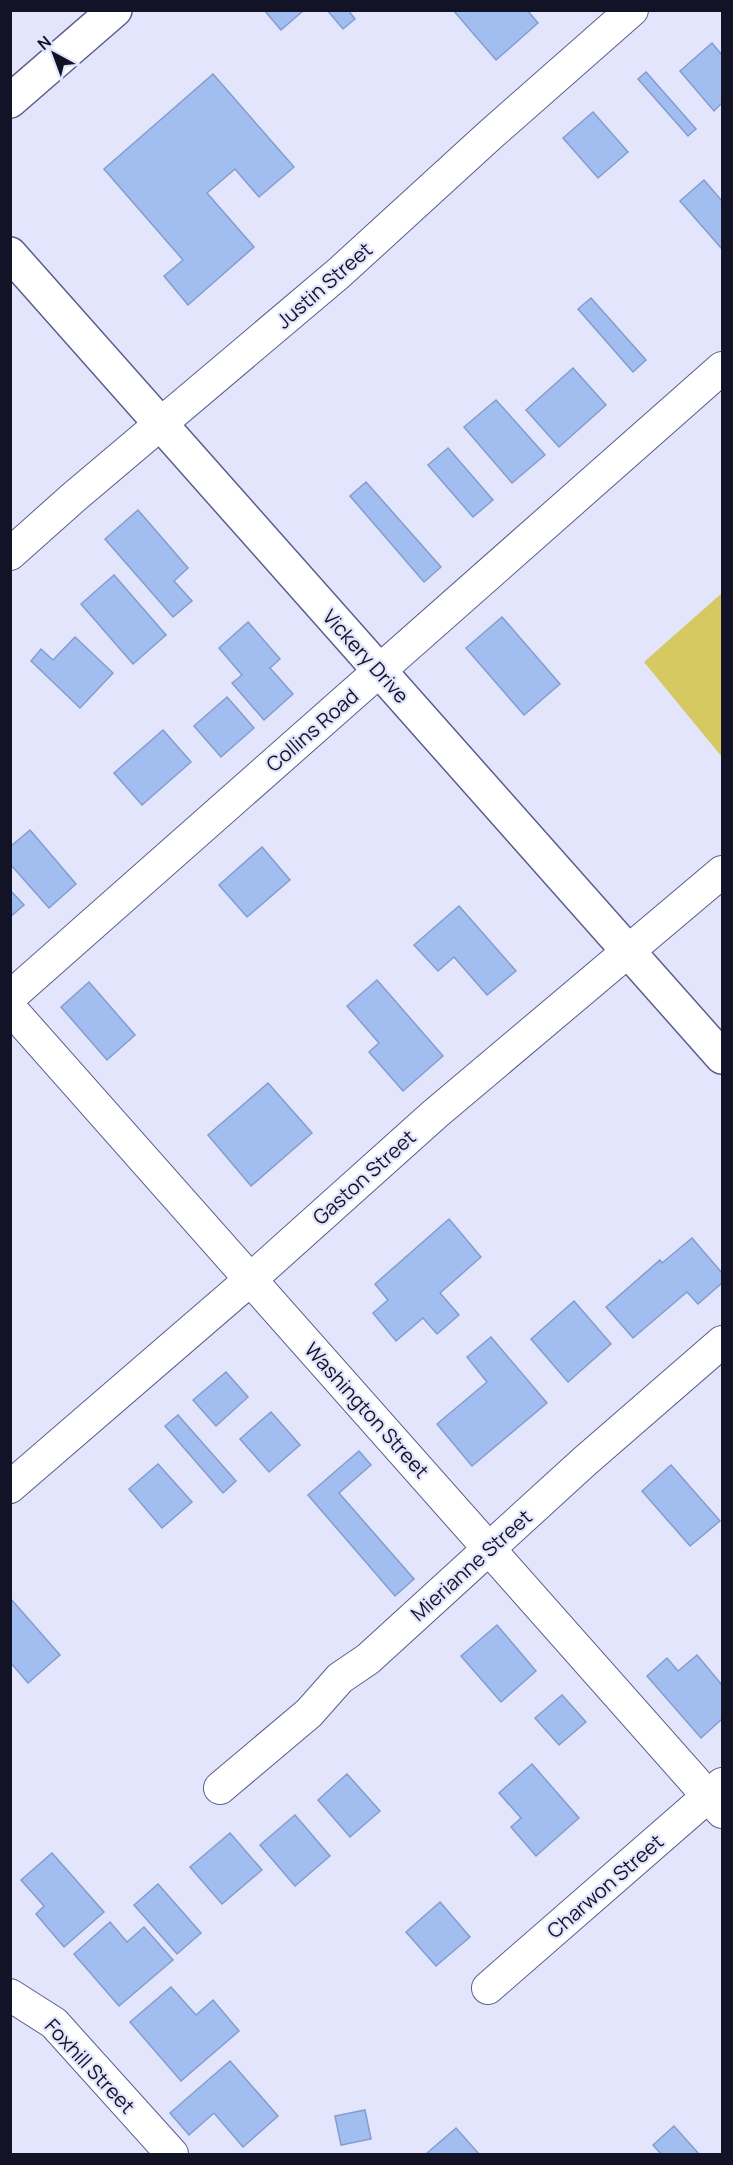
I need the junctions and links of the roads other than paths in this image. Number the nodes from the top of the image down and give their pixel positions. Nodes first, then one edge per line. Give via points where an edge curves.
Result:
1 (115, 10) edge
2 (632, 10) edge
3 (10, 101) edge
4 (10, 254) edge
5 (723, 368) edge
6 (161, 424) junction
7 (10, 554) edge
8 (380, 670) junction
9 (723, 872) edge
10 (628, 951) junction
11 (10, 997) edge
12 (10, 1008) edge
13 (723, 1056) edge
14 (251, 1279) junction
15 (723, 1342) edge
16 (10, 1487) edge
17 (489, 1548) junction
18 (220, 1788) dead end
19 (718, 1797) edge
20 (488, 1988) dead end
21 (10, 1995) edge
22 (172, 2154) edge

1 - 3 street
2 - 6 street, Justin Street via 339,273
4 - 6 street, Vickery Drive
5 - 8 street, Collins Road
6 - 7 street, Justin Street
6 - 8 street, Vickery Drive
8 - 10 street, Vickery Drive
8 - 11 street, Collins Road
9 - 10 street, Gaston Street
10 - 13 street, Vickery Drive
10 - 14 street, Gaston Street via 435,1114
12 - 14 street, Washington Street
14 - 16 street, Gaston Street
14 - 17 street, Washington Street
15 - 17 street, Mierianne Street
17 - 18 street, Mierianne Street via 368,1659 340,1678 309,1713
17 - 19 street, Washington Street
19 - 20 street, Charwon Street
21 - 22 street, Foxhill Street via 54,2023

